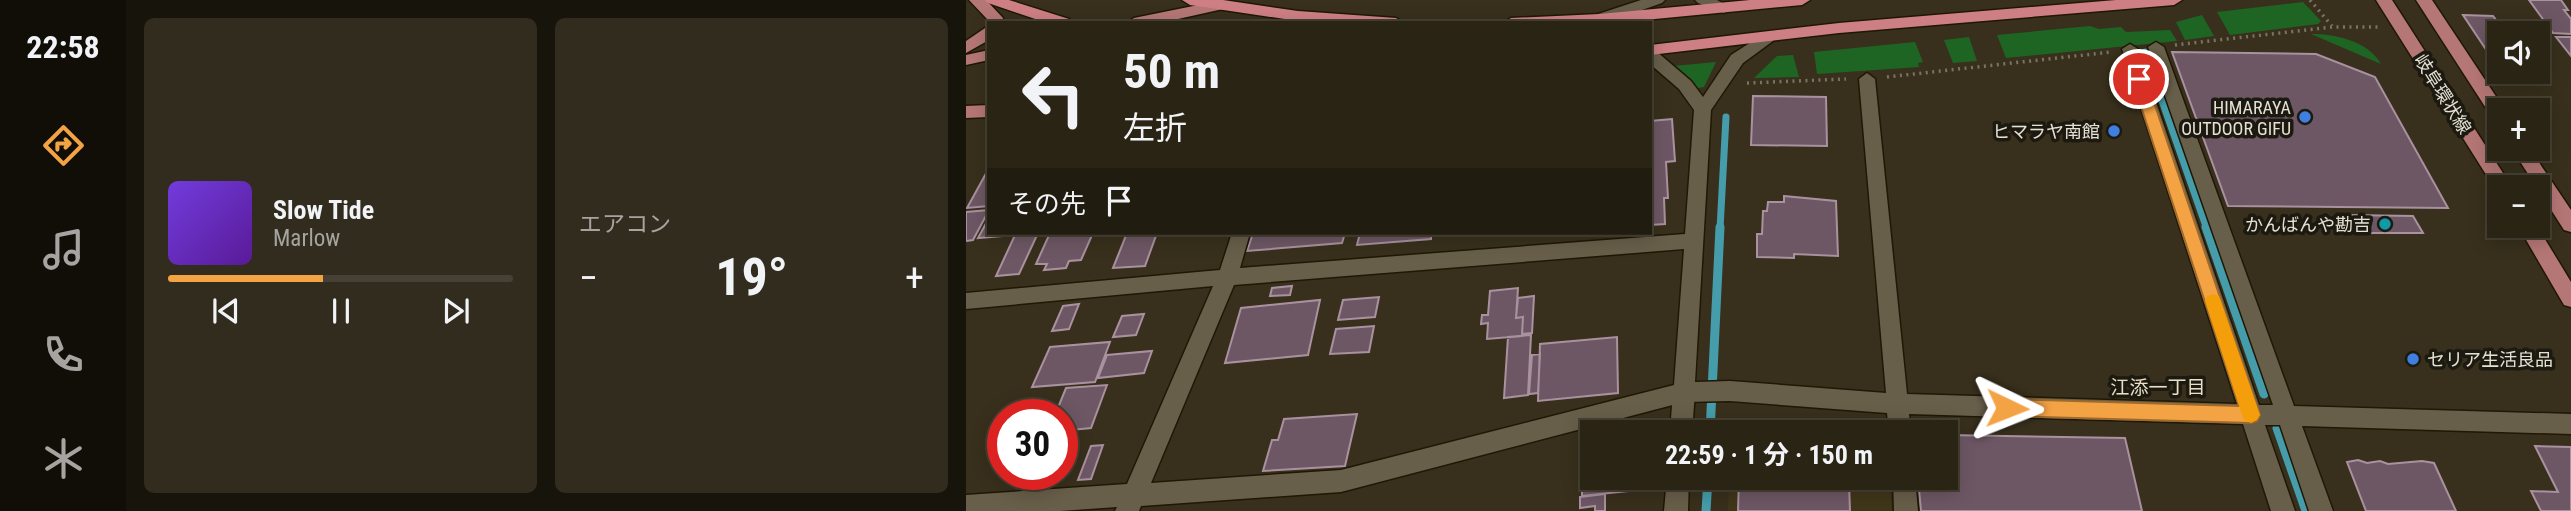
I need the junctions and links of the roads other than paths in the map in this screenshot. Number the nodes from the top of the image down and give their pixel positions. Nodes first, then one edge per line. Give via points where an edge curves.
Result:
1 (978, 0) edge
2 (993, 0) edge
3 (1189, 0) edge
4 (1657, 0) edge
5 (1703, 0) edge
6 (1802, 0) edge
7 (2174, 0) edge
8 (2384, 0) edge
9 (2424, 0) edge
10 (1218, 6) junction
11 (1724, 8) junction
12 (1600, 19) junction
13 (994, 21) edge
14 (1058, 21) edge
15 (1144, 21) edge
16 (1368, 21) edge
17 (1556, 21) edge
18 (987, 33) edge
19 (1767, 37) junction
20 (2156, 47) road end
21 (966, 48) edge
22 (1652, 50) edge
23 (2130, 50) road end
24 (987, 55) edge
25 (1652, 57) edge
26 (966, 60) edge
27 (1867, 79) road end
28 (2488, 98) edge
29 (1703, 109) junction
30 (987, 111) edge
31 (966, 112) edge
32 (2529, 161) edge
33 (2495, 175) edge
34 (2571, 225) edge
35 (1240, 235) edge
36 (2534, 238) edge
37 (1695, 242) junction
38 (1227, 277) junction
39 (2571, 299) edge
40 (966, 301) edge
41 (1691, 392) junction
42 (1898, 404) junction
43 (2251, 415) junction
44 (2287, 416) junction
45 (1684, 420) edge
46 (1899, 420) edge
47 (2571, 424) edge
48 (1677, 490) edge
49 (1905, 490) edge
50 (1130, 504) edge
51 (966, 506) edge
52 (1676, 511) edge
53 (1906, 511) edge
54 (2283, 511) edge
55 (2321, 511) edge

1 - 13 main road via 991,11
2 - 14 highway
3 - 10 highway
4 - 12 street
5 - 11 street
6 - 11 highway
7 - 19 highway
8 - 33 main road, 岐阜環状線
9 - 28 main road, 岐阜環状線
10 - 15 main road
10 - 16 highway
11 - 12 highway
12 - 17 highway
18 - 21 main road
19 - 22 highway
19 - 29 street via 1737,58
20 - 44 street
23 - 43 street
24 - 26 main road
25 - 29 street via 1685,85
27 - 42 street
29 - 37 street
30 - 31 main road
32 - 34 main road
35 - 38 street
36 - 39 main road
37 - 38 street
37 - 41 street
38 - 40 street
38 - 50 street
41 - 42 street
41 - 45 street
41 - 50 street via 1341,481
42 - 43 street
42 - 46 street
43 - 44 street
43 - 54 street
44 - 47 street
44 - 55 street
48 - 52 street
49 - 53 street
50 - 51 street

